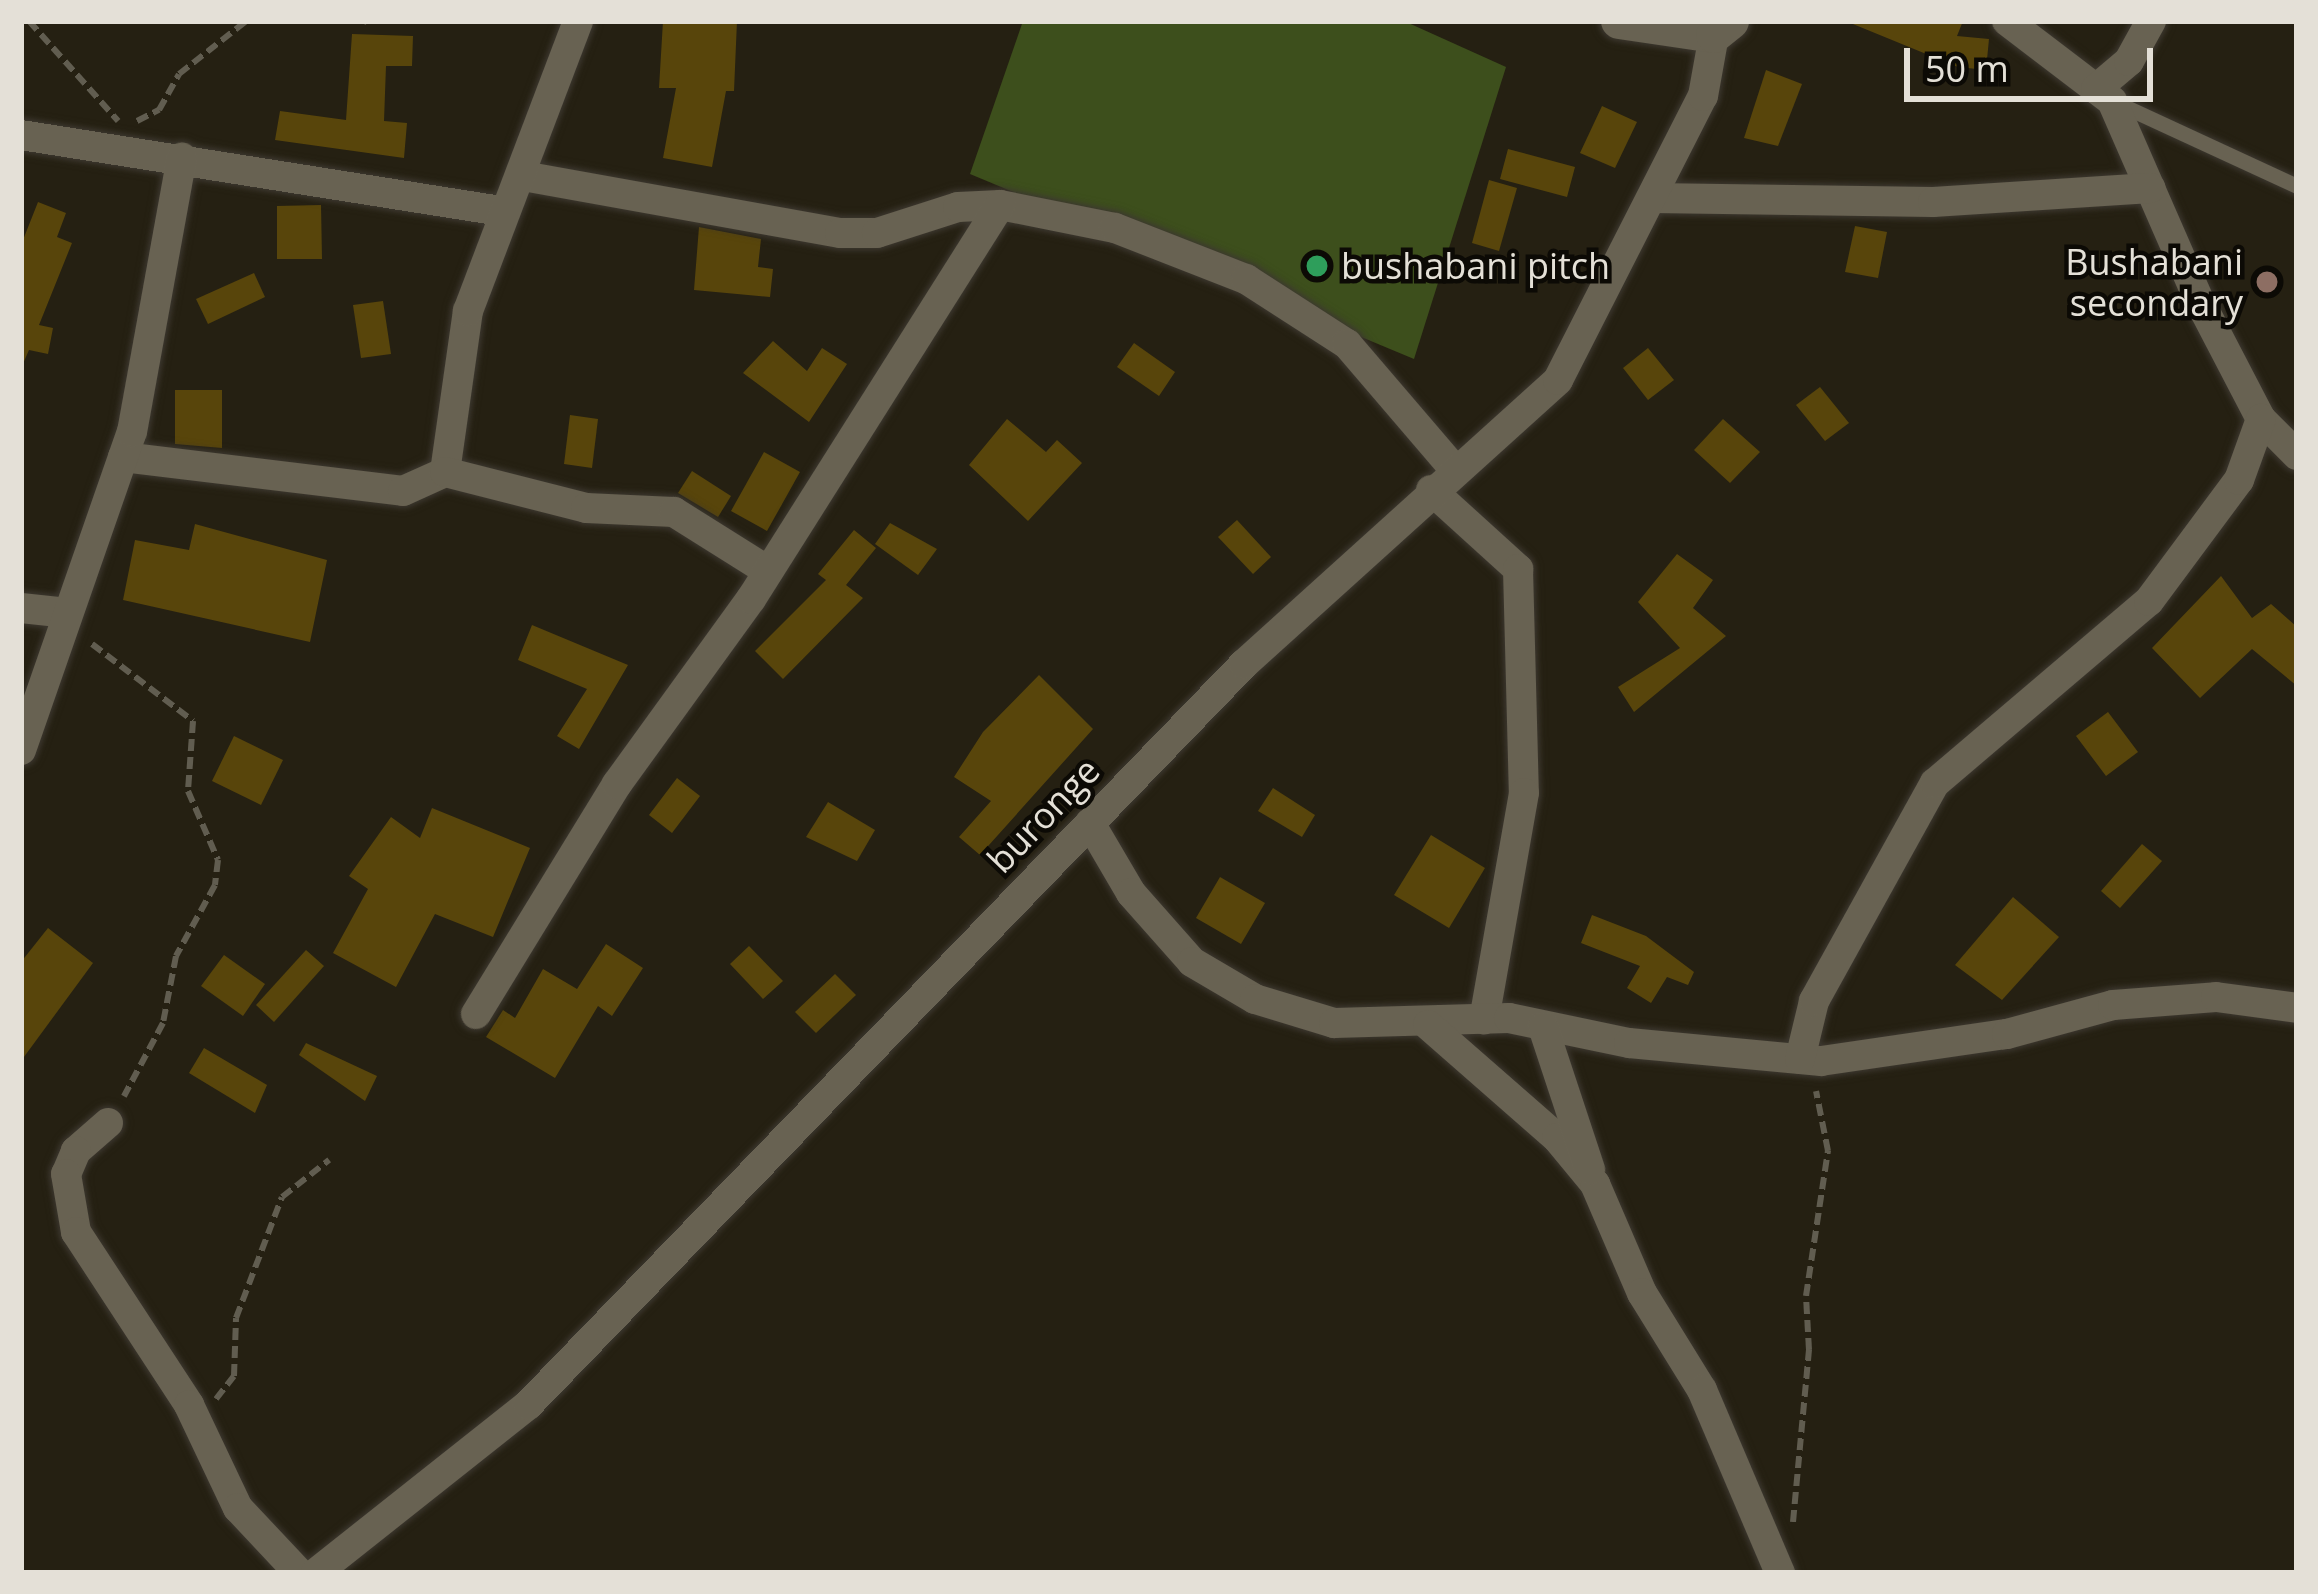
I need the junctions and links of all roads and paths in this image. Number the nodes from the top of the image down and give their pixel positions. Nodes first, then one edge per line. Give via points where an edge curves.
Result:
1 (29, 21) edge
2 (246, 21) edge
3 (578, 21) edge
4 (1619, 21) edge
5 (2007, 21) edge
6 (2151, 21) edge
7 (1723, 28) edge
8 (2104, 95) junction
9 (21, 135) edge
10 (182, 158) junction
11 (523, 176) junction
12 (2297, 186) edge
13 (2151, 188) junction
14 (1652, 198) junction
15 (1000, 205) junction
16 (505, 212) junction
17 (2261, 419) junction
18 (2296, 453) edge
19 (123, 457) junction
20 (445, 472) junction
21 (1443, 480) junction
22 (768, 571) junction
23 (21, 608) edge
24 (65, 620) junction
25 (21, 750) edge
26 (1090, 823) junction
27 (2297, 1009) edge
28 (476, 1014) dead end
29 (1484, 1020) junction
30 (1428, 1025) junction
31 (1543, 1027) junction
32 (1800, 1059) junction
33 (108, 1123) joint
34 (329, 1160) dead end
35 (1595, 1184) junction
36 (193, 1413) junction
37 (1792, 1528) dead end
38 (299, 1573) edge
39 (316, 1573) edge
40 (1780, 1573) edge

1 - 2 path via 123,128 159,110 179,74
3 - 11 street
4 - 7 street
5 - 8 street
6 - 8 street
7 - 14 street, buronge via 1703,96
8 - 12 lane
8 - 13 street
9 - 10 street
10 - 16 street
10 - 19 street
11 - 15 street via 840,233 877,233 958,207
11 - 16 street
13 - 14 street via 1933,202
13 - 17 street
14 - 21 street, buronge via 1558,380
15 - 21 street via 1115,228 1246,280 1347,344
15 - 22 street
16 - 20 street via 468,311
17 - 18 street
17 - 32 street via 2240,480 2149,601 1935,783 1823,982
19 - 20 street via 403,491
19 - 24 street
20 - 22 street via 586,508 652,506
21 - 26 street, buronge
21 - 29 street via 1518,569 1524,793
22 - 28 street via 617,784
23 - 24 street
24 - 25 street
24 - 33 path via 193,721 188,791 218,860 215,885 176,956 163,1023
26 - 30 street via 1131,892 1192,962 1255,999 1334,1023
26 - 39 street, buronge via 585,1349 472,1456
27 - 32 street via 2173,998 1888,1055
29 - 30 street
29 - 31 street
30 - 35 street via 1557,1138
31 - 32 street
31 - 35 street
32 - 37 path via 1828,1151 1805,1296 1809,1350
33 - 36 street via 76,1151 66,1174 76,1232
34 - 36 path via 282,1197 236,1318 229,1388
35 - 40 street via 1642,1293 1702,1390
36 - 38 street via 238,1508

